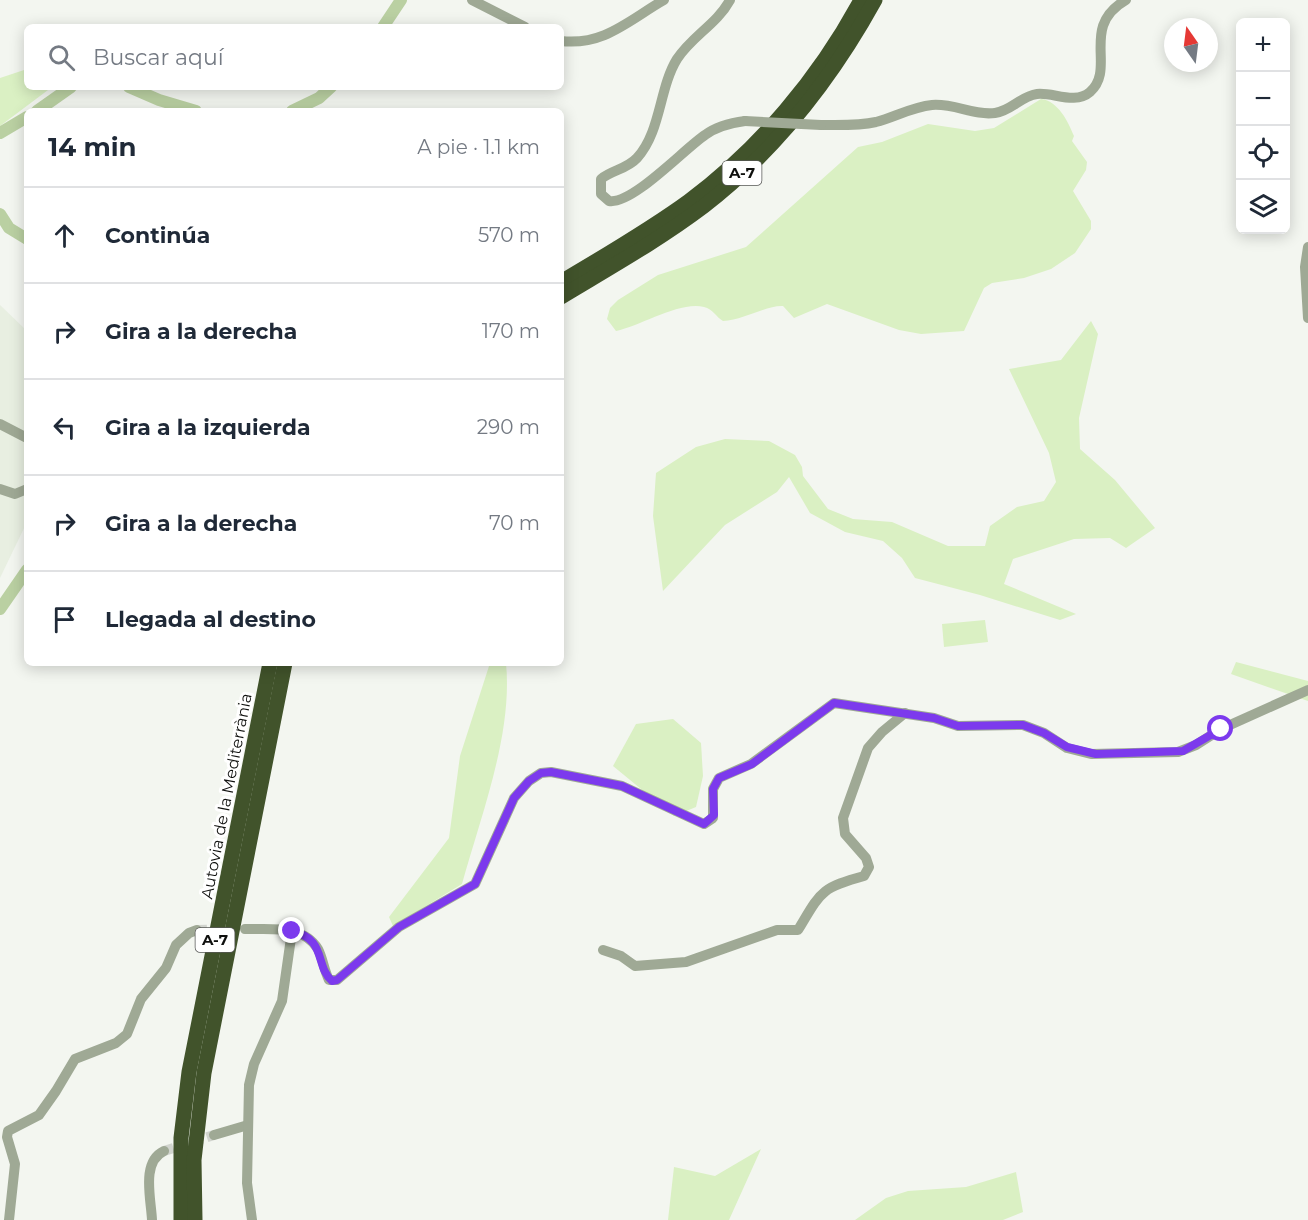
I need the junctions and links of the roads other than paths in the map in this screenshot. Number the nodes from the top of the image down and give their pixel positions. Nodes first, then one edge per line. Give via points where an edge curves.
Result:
1 (471, 0) edge
2 (664, 0) edge
3 (730, 0) edge
4 (861, 0) edge
5 (875, 0) edge
6 (1126, 0) edge
7 (519, 24) edge
8 (564, 41) edge
9 (1308, 248) edge
10 (564, 280) edge
11 (564, 295) edge
12 (1308, 318) edge
13 (0, 424) edge
14 (24, 436) edge
15 (0, 489) edge
16 (24, 490) edge
17 (269, 666) edge
18 (284, 666) edge
19 (1308, 690) edge
20 (905, 713) junction
21 (245, 929) dead end
22 (197, 930) tunnel mouth
23 (292, 931) junction
24 (603, 950) dead end
25 (248, 1125) junction
26 (214, 1135) tunnel mouth
27 (164, 1151) tunnel mouth
28 (9, 1220) edge
29 (152, 1220) edge
30 (181, 1220) edge
31 (195, 1220) edge
32 (252, 1220) edge

1 - 7 street
2 - 8 street via 608,35
3 - 6 street, bridge via 676,61 643,150 633,162 601,179 601,194 614,202 626,198 704,135 744,121 863,124 933,105 993,114 1038,94 1071,98 1084,95 1099,74 1100,36 1105,20
4 - 10 highway, A-7 via 828,55 758,141 689,201
5 - 11 highway, A-7 via 826,79 748,167 675,227
9 - 12 street
13 - 14 street
15 - 16 street via 15,494
17 - 30 highway, Autovia de la Mediterrània / A-7 via 189,1072 181,1138
18 - 31 highway, Autovia de la Mediterrània / A-7 via 204,1073 194,1160
19 - 20 street via 1178,752 1091,754 1023,725 958,726
20 - 23 street via 830,704 752,764 719,778 713,789 714,815 704,824 622,786 541,773 514,798 475,884 399,927 337,980 327,977 312,942
20 - 24 street via 868,748 843,818 845,834 869,867 864,876 838,883 819,894 798,930 777,930 686,962 635,966
21 - 23 street
22 - 28 street via 176,945 166,968 141,999 127,1034 116,1043 75,1059 39,1114 8,1131 15,1164
23 - 25 street via 282,1001 250,1079
25 - 26 street
25 - 32 street via 247,1183
27 - 29 street via 156,1155 150,1166

